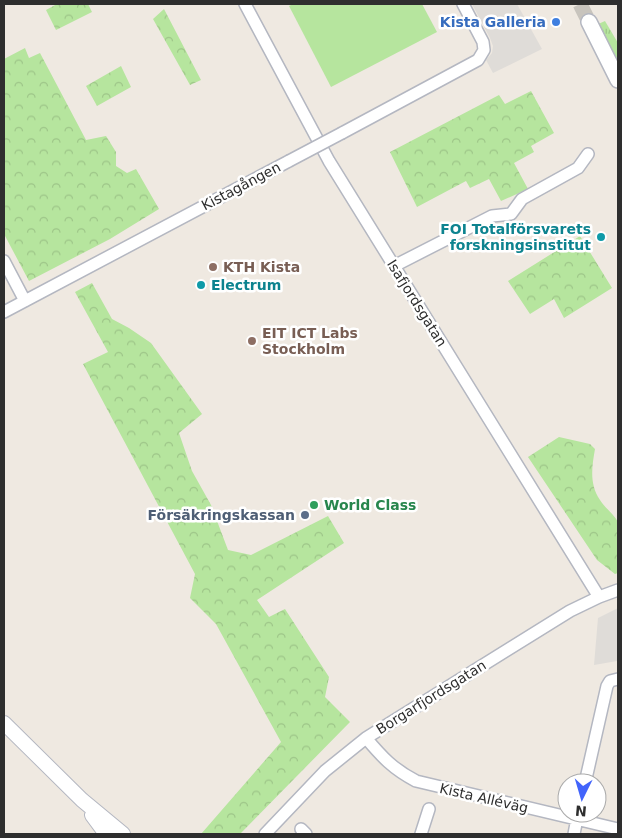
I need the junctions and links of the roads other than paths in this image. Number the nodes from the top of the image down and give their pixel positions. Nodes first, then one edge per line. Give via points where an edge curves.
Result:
1 (245, 4) edge
2 (464, 4) edge
3 (589, 22) tunnel mouth
4 (618, 80) edge
5 (588, 154) dead end
6 (4, 261) edge
7 (394, 266) junction
8 (25, 301) junction
9 (4, 312) edge
10 (618, 590) edge
11 (599, 597) junction
12 (618, 679) edge
13 (4, 723) edge
14 (366, 738) junction
15 (587, 773) edge
16 (82, 800) junction
17 (428, 809) dead end
18 (557, 811) edge
19 (598, 823) edge
20 (618, 830) edge
21 (106, 834) edge
22 (123, 834) edge
23 (265, 834) edge
24 (421, 834) edge

1 - 7 street, Isafjordsgatan via 329,161
2 - 8 street, Kistagången, bridge via 483,42 484,50 478,60
3 - 4 main road
5 - 7 street via 578,168 522,199 511,214 492,216
6 - 8 street
7 - 11 street, Isafjordsgatan
8 - 9 street, Kistagången
10 - 11 street, Borgarfjordsgatan
11 - 14 street, Borgarfjordsgatan via 570,611
12 - 15 street via 610,681 607,686
13 - 16 street
14 - 18 street, Kista Alléväg via 388,764 416,781
14 - 23 street, Borgarfjordsgatan via 325,771
16 - 21 street
16 - 22 street
17 - 24 street
19 - 20 street, Kista Alléväg

